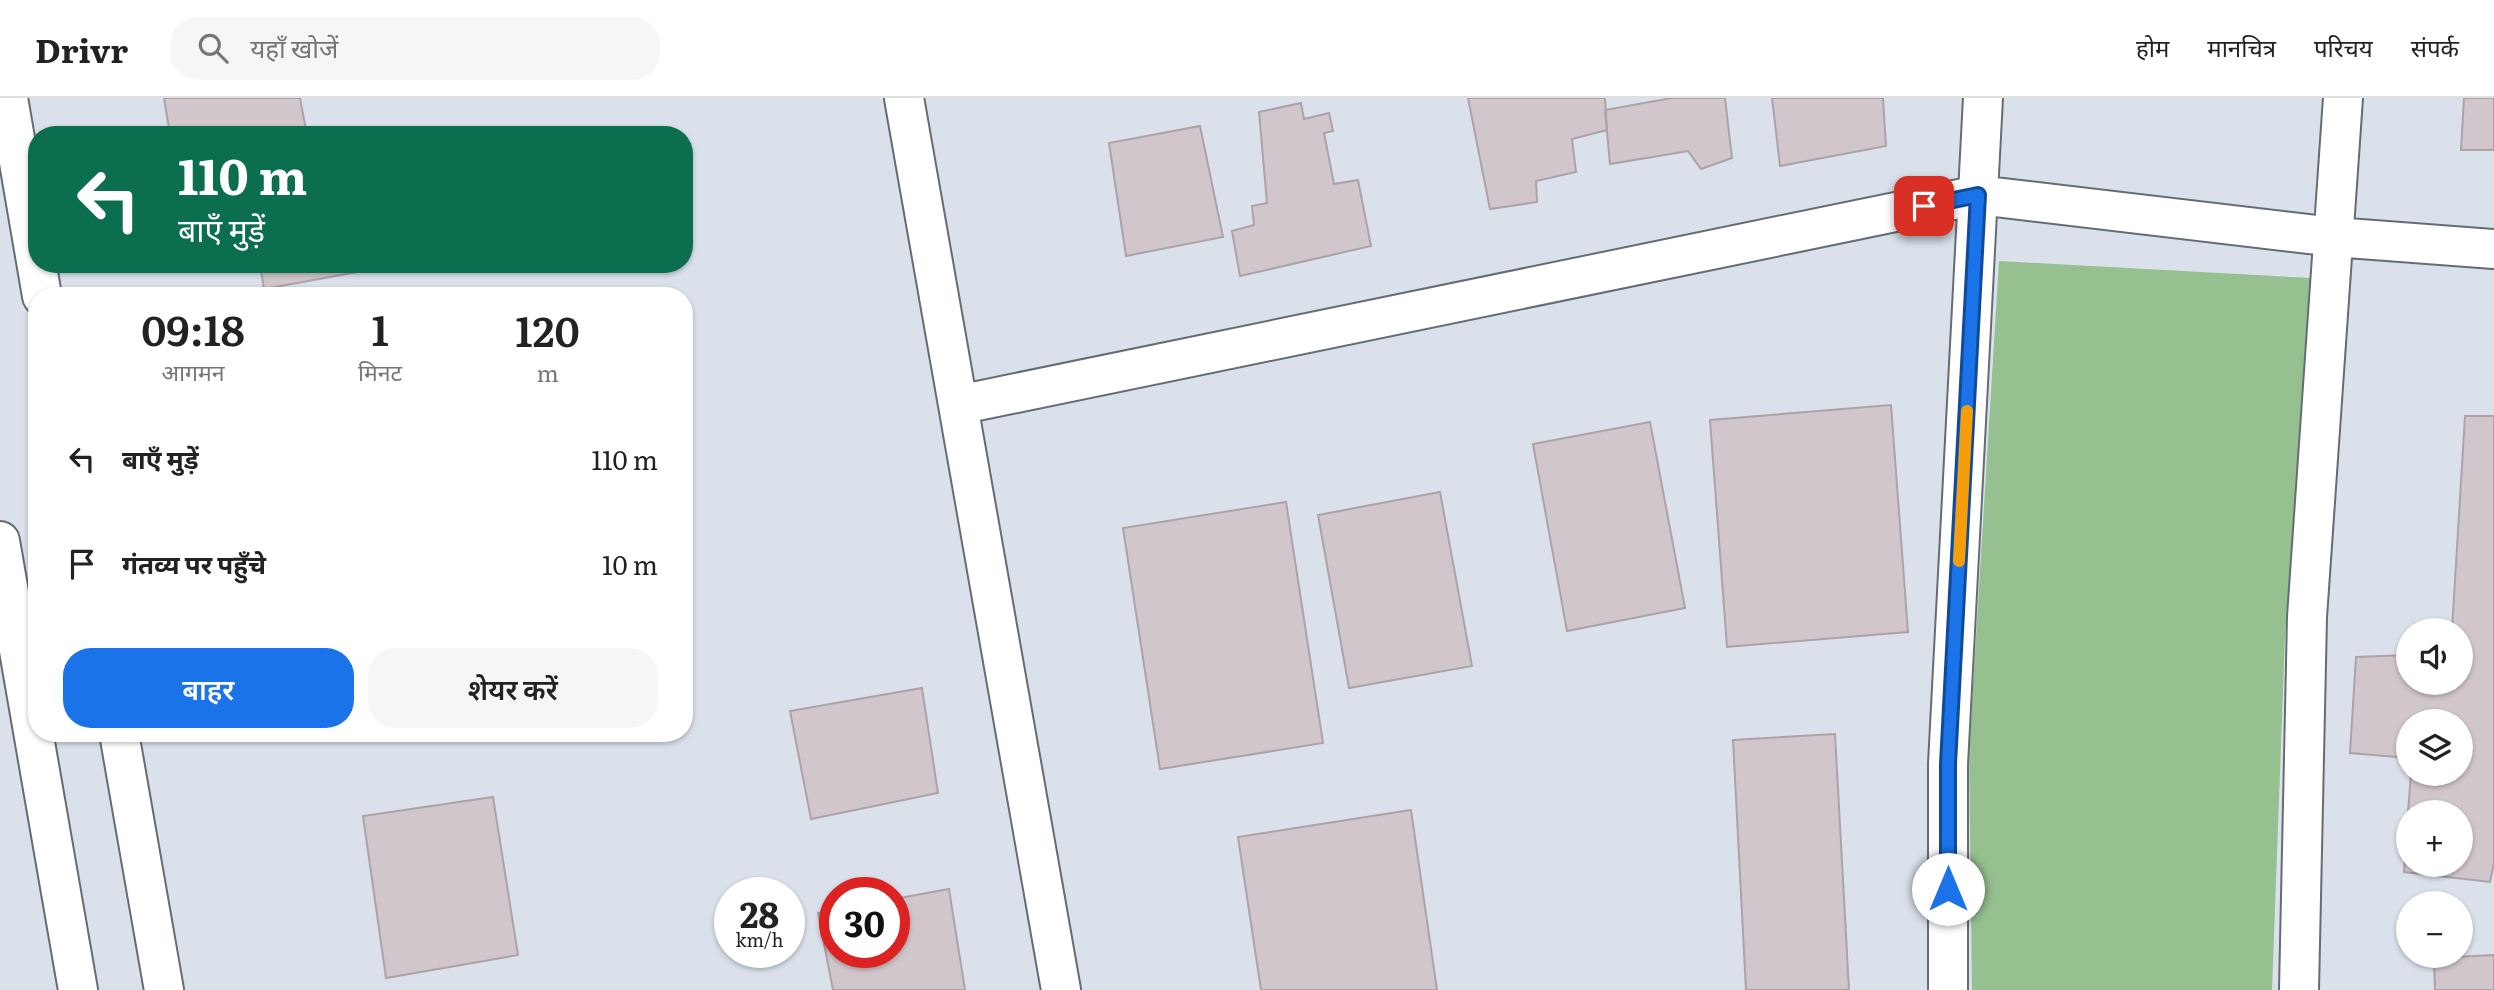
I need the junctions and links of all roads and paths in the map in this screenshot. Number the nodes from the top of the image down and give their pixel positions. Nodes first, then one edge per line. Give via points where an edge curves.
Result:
1 (8, 98) edge
2 (904, 98) edge
3 (1983, 98) edge
4 (2343, 98) edge
5 (1978, 195) junction
6 (28, 214) edge
7 (2334, 237) junction
8 (2494, 249) edge
9 (958, 405) junction
10 (0, 541) edge
11 (28, 702) edge
12 (35, 742) edge
13 (121, 742) edge
14 (78, 990) edge
15 (164, 990) edge
16 (1061, 990) edge
17 (1948, 990) edge
18 (2299, 990) edge

1 - 6 street
2 - 9 street
3 - 5 street
4 - 7 street
5 - 7 street
5 - 9 street
5 - 17 street via 1948,764
7 - 8 street
7 - 18 street via 2307,617
9 - 16 street
10 - 11 street
12 - 14 street
13 - 15 street

